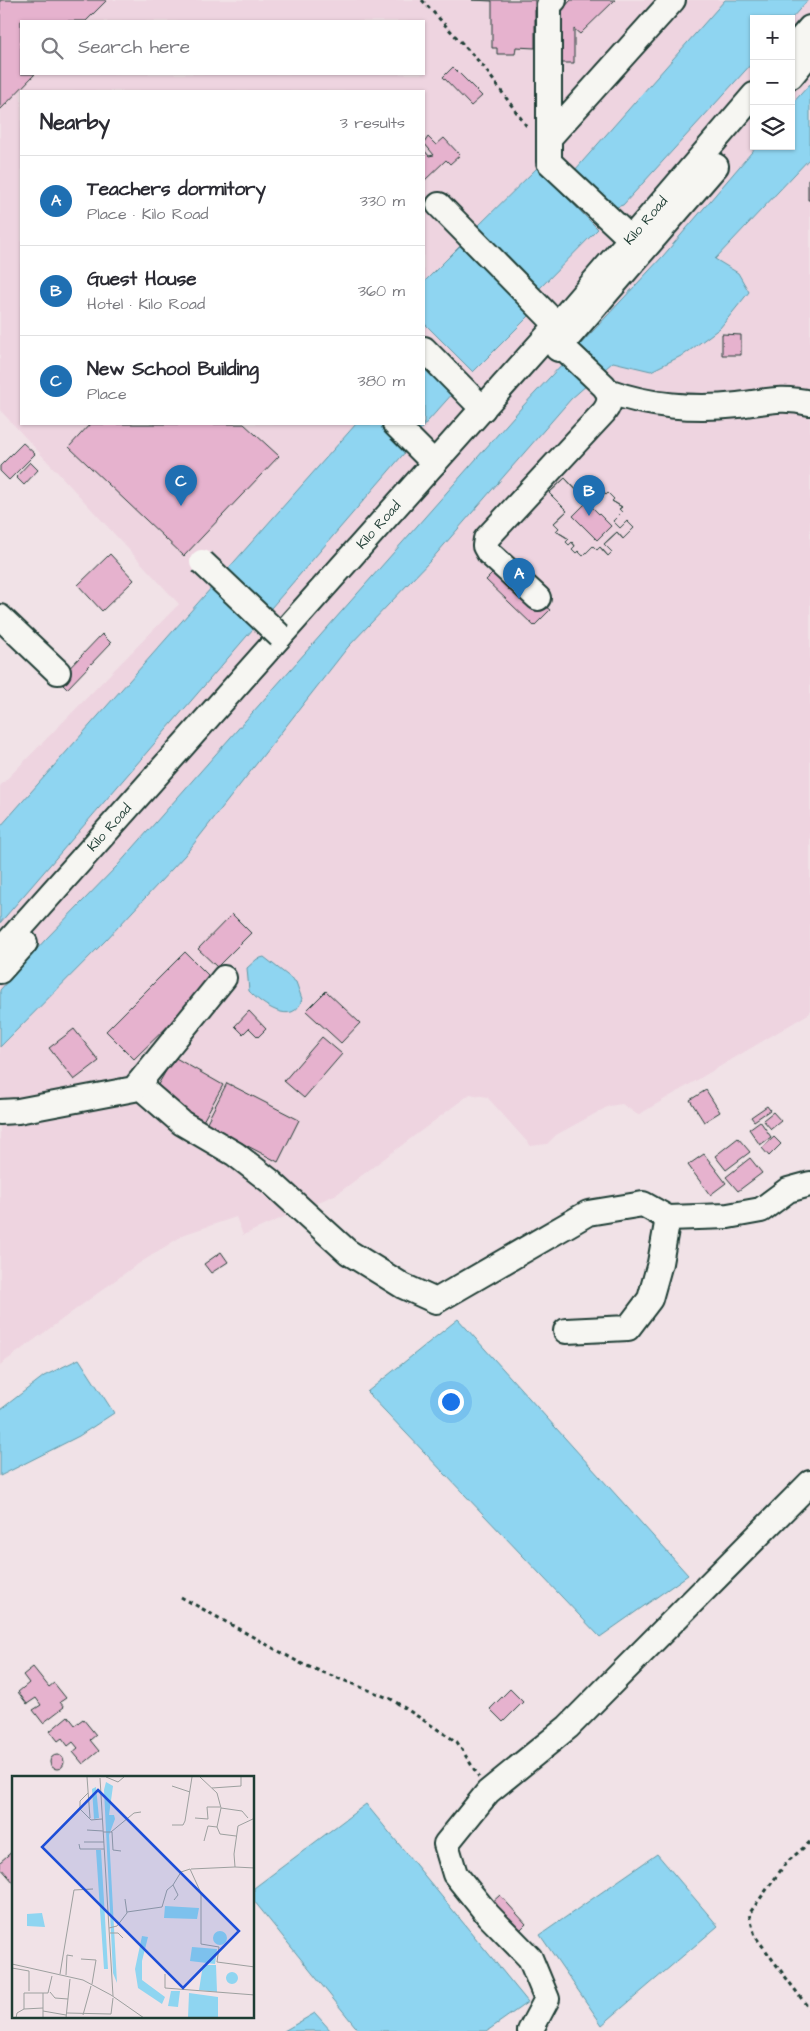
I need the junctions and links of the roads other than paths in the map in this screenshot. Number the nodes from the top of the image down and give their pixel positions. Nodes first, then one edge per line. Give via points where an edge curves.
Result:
1 (554, 0) edge
2 (673, 0) edge
3 (810, 28) edge
4 (795, 45) edge
5 (810, 53) edge
6 (795, 71) edge
7 (750, 100) edge
8 (750, 125) edge
9 (539, 134) junction
10 (439, 205) dead end
11 (631, 239) junction
12 (556, 335) junction
13 (425, 350) edge
14 (608, 391) junction
15 (810, 403) edge
16 (483, 409) junction
17 (397, 425) edge
18 (434, 463) junction
19 (202, 562) dead end
20 (538, 598) dead end
21 (0, 617) edge
22 (280, 636) junction
23 (58, 672) dead end
24 (0, 951) edge
25 (0, 971) edge
26 (224, 978) dead end
27 (138, 1084) junction
28 (0, 1112) edge
29 (810, 1184) edge
30 (668, 1218) junction
31 (566, 1331) dead end
32 (810, 1482) edge
33 (530, 2031) edge

1 - 9 street via 549,5
2 - 9 street
3 - 4 street
5 - 6 street
7 - 11 street, Kilo Road
8 - 12 street, Kilo Road
9 - 11 street via 549,162
10 - 12 street
11 - 12 street, Kilo Road
12 - 14 street
12 - 16 street, Kilo Road
12 - 25 street, Kilo Road
13 - 16 street
14 - 15 street via 668,405 738,405 780,399
14 - 20 street via 609,403 604,412 486,539 489,553
16 - 18 street, Kilo Road
17 - 18 street
18 - 22 street, Kilo Road
19 - 22 street, bridge
21 - 23 street
22 - 24 street, Kilo Road
26 - 27 street
27 - 28 street via 134,1089
27 - 30 street via 182,1124 235,1154 270,1181 348,1252 403,1286 436,1301 588,1213 643,1204
29 - 30 street via 788,1190 761,1210 728,1216
30 - 31 street via 650,1299 628,1328
32 - 33 street via 568,1727 488,1792 446,1844 455,1874 488,1915 530,1958 547,1999

